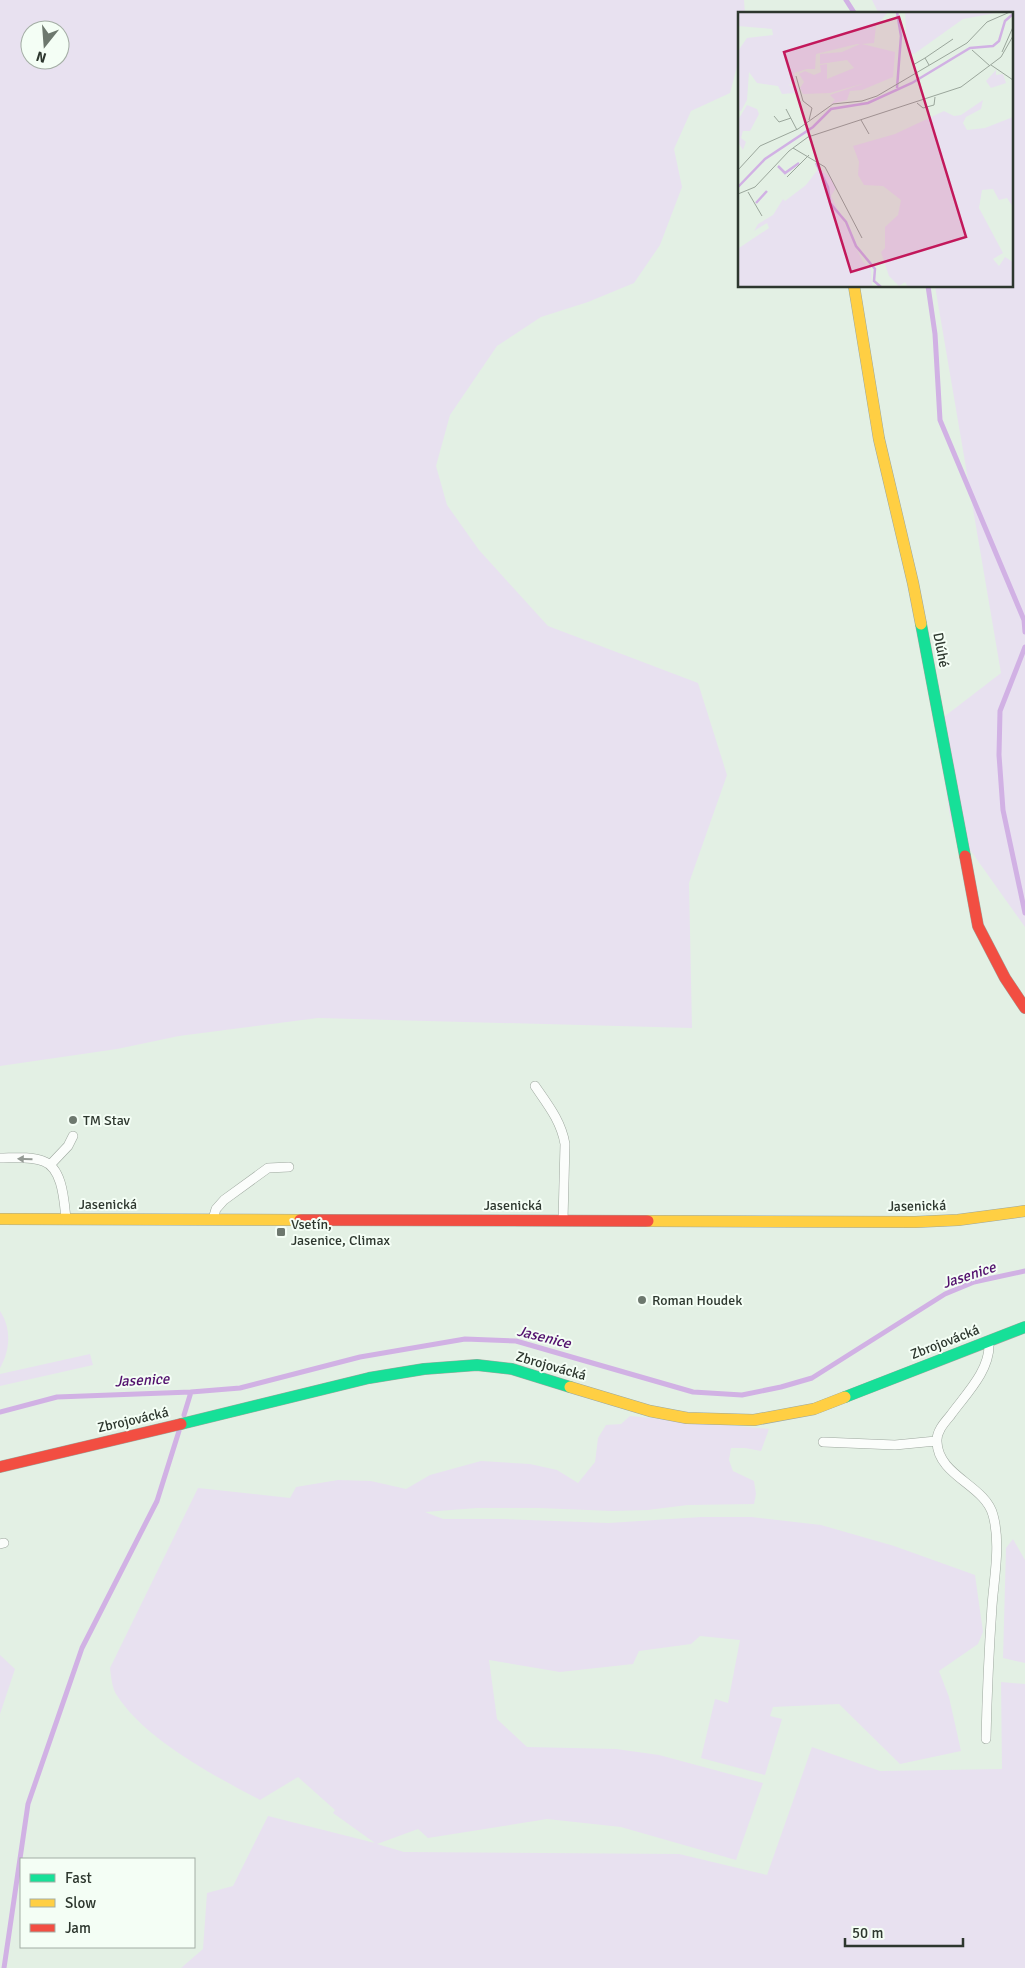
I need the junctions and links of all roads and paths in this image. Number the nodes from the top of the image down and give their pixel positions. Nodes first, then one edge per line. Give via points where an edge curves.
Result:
1 (854, 288) edge
2 (1025, 1008) edge
3 (534, 1086) dead end
4 (73, 1136) dead end
5 (0, 1158) edge
6 (50, 1165) junction
7 (289, 1167) dead end
8 (1025, 1212) edge
9 (0, 1219) edge
10 (66, 1219) junction
11 (213, 1220) junction
12 (563, 1220) junction
13 (1025, 1327) edge
14 (989, 1341) junction
15 (936, 1441) junction
16 (822, 1442) dead end
17 (0, 1467) edge
18 (986, 1739) dead end

1 - 2 street, Dlúhé via 878,439 913,583 978,926
3 - 12 lane via 557,1119 565,1144
4 - 6 lane
6 -> 5 lane via 35,1159
6 - 10 lane via 59,1179
7 - 11 lane via 268,1168 224,1200 216,1209
8 - 12 street, Jasenická via 915,1222
9 - 10 street, Jasenická
10 - 11 street, Jasenická
11 - 12 street, Jasenická
13 - 14 street, Zbrojovácká
14 - 15 lane via 984,1367 941,1428
14 - 17 street, Zbrojovácká via 814,1409 754,1420 686,1418 650,1411 512,1369 477,1365 376,1376
15 - 16 lane via 895,1445
15 - 18 lane via 947,1466 989,1506 994,1523 995,1565

